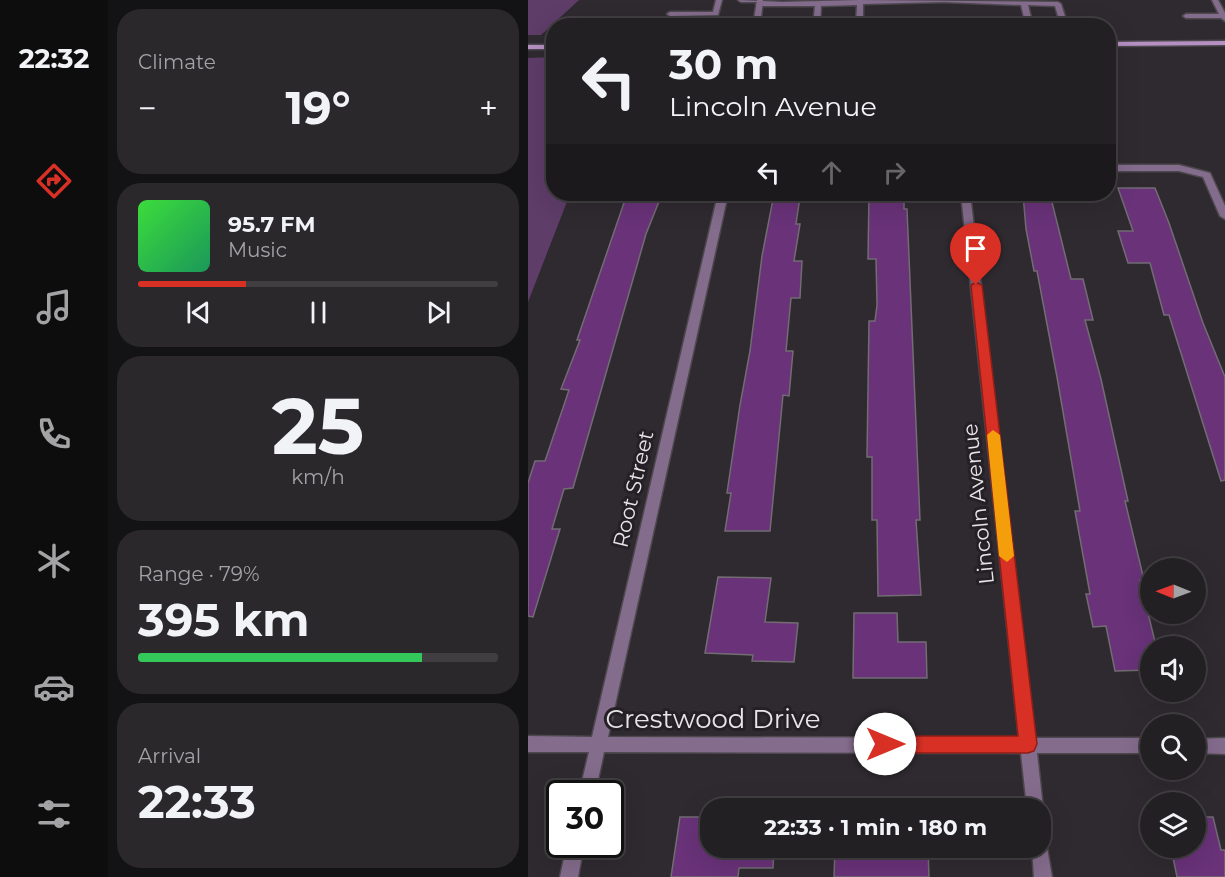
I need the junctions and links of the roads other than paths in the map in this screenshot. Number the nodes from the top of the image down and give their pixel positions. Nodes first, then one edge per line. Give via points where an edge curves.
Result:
1 (720, 0) edge
2 (741, 0) edge
3 (923, 0) edge
4 (1215, 0) edge
5 (968, 1) edge
6 (760, 2) edge
7 (860, 2) junction
8 (1024, 4) junction
9 (818, 5) junction
10 (670, 14) dead end
11 (1186, 16) dead end
12 (757, 18) edge
13 (817, 18) edge
14 (860, 18) edge
15 (1028, 18) edge
16 (1062, 18) edge
17 (1224, 18) edge
18 (1116, 44) edge
19 (1225, 44) edge
20 (528, 47) edge
21 (546, 47) edge
22 (1116, 168) edge
23 (721, 201) edge
24 (967, 201) edge
25 (1225, 216) edge
26 (528, 744) edge
27 (598, 744) junction
28 (1028, 744) junction
29 (1140, 746) edge
30 (1206, 746) edge
31 (1225, 746) edge
32 (590, 780) edge
33 (1034, 798) edge
34 (573, 858) edge
35 (1041, 858) edge
36 (568, 877) edge
37 (1043, 877) edge

1 - 10 street via 716,14
2 - 6 street
3 - 5 street
3 - 7 street
4 - 17 street
5 - 8 street
6 - 9 street
6 - 12 street
7 - 9 street
7 - 14 street
8 - 15 street
8 - 16 street via 1058,4
9 - 13 street
11 - 17 street
18 - 19 main road
20 - 21 main road
22 - 25 street via 1179,168 1207,176
23 - 27 street, Root Street
24 - 28 street, Lincoln Avenue
26 - 27 street, Crestwood Drive
27 - 28 street, Crestwood Drive
27 - 32 street, Root Street
28 - 29 street, Crestwood Drive
28 - 33 street, Lincoln Avenue
30 - 31 street
34 - 36 street
35 - 37 street

